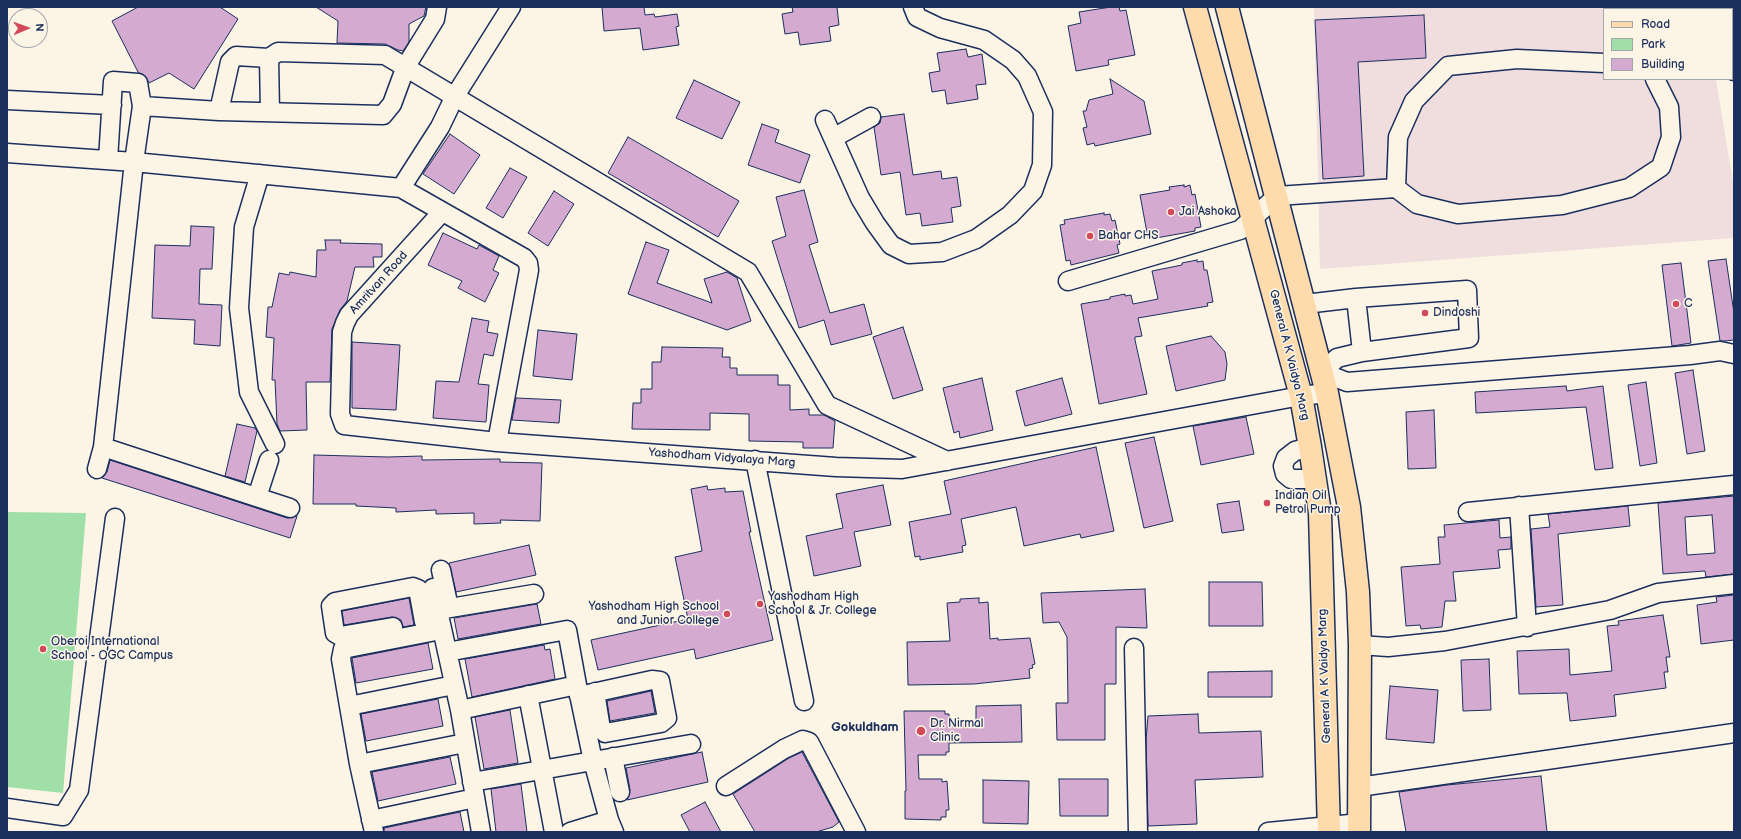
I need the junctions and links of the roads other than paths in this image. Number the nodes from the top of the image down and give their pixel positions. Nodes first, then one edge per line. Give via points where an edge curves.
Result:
1 (437, 7) edge
2 (511, 7) edge
3 (913, 7) edge
4 (1195, 7) edge
5 (1227, 7) edge
6 (269, 58) junction
7 (1603, 63) edge
8 (406, 66) junction
9 (1656, 80) edge
10 (455, 96) junction
11 (7, 100) edge
12 (112, 105) junction
13 (142, 106) junction
14 (219, 111) junction
15 (270, 112) junction
16 (871, 117) dead end
17 (825, 120) dead end
18 (833, 138) junction
19 (7, 153) edge
20 (108, 160) junction
21 (134, 162) junction
22 (260, 174) junction
23 (401, 188) junction
24 (1396, 188) junction
25 (1277, 196) junction
26 (442, 212) junction
27 (1253, 217) junction
28 (1068, 281) dead end
29 (1356, 298) junction
30 (1305, 304) junction
31 (1362, 352) junction
32 (1734, 354) edge
33 (1322, 372) junction
34 (1327, 393) junction
35 (1301, 396) junction
36 (497, 442) junction
37 (1310, 446) junction
38 (103, 447) junction
39 (755, 460) junction
40 (947, 461) junction
41 (97, 469) dead end
42 (1315, 479) junction
43 (1734, 485) edge
44 (257, 497) junction
45 (1519, 506) junction
46 (290, 508) dead end
47 (1468, 512) dead end
48 (115, 518) dead end
49 (441, 570) dead end
50 (1734, 584) edge
51 (433, 588) dead end
52 (534, 594) dead end
53 (440, 619) junction
54 (1527, 627) junction
55 (1360, 645) junction
56 (1134, 648) dead end
57 (451, 652) junction
58 (459, 679) junction
59 (584, 691) junction
60 (528, 695) junction
61 (804, 701) dead end
62 (349, 706) junction
63 (464, 709) junction
64 (1734, 733) edge
65 (466, 743) junction
66 (691, 744) dead end
67 (613, 757) junction
68 (593, 761) junction
69 (359, 764) junction
70 (541, 769) junction
71 (726, 786) dead end
72 (1359, 788) junction
73 (473, 790) junction
74 (620, 792) dead end
75 (7, 808) edge
76 (373, 826) edge
77 (612, 826) edge
78 (1360, 827) edge
79 (1329, 828) edge
80 (481, 832) edge
81 (554, 832) edge
82 (570, 832) edge
83 (856, 832) edge
84 (1138, 832) edge
85 (1268, 832) edge

1 - 8 street via 435,20
2 - 10 street
3 - 18 street via 917,17 940,28 984,40 1013,60 1027,76 1043,112 1042,165 1033,192 1010,215 976,239 942,252 909,254 891,245 875,223 860,198
4 - 27 main road, General A K Vaidya Marg
5 - 25 main road
6 - 8 street via 278,52 385,55
6 - 14 street via 236,56 232,59
6 - 15 street
7 - 24 street via 1517,59 1448,66 1414,101 1398,137
8 - 10 street
8 - 15 street via 392,104 384,114
9 - 24 street via 1669,107 1670,138 1661,167 1629,188 1562,205 1458,214 1417,204
10 - 23 street via 440,127
10 - 40 street via 748,272 827,405
11 - 12 street
12 - 13 street via 113,81 138,83
12 - 20 street
13 - 14 street
13 - 21 street
14 - 15 street
16 - 18 street
17 - 18 street
19 - 20 street
20 - 21 street
21 - 22 street
21 - 38 street
22 - 23 street
22 - 44 street via 244,227 239,308 249,392 272,452
23 - 26 street
24 - 25 street
25 - 27 street
25 - 30 main road
26 - 36 street via 524,258 528,263 529,270
26 - 36 street, Amritvan Road via 349,315 342,332 340,414 344,425 349,426
27 - 28 street via 1240,230
27 - 35 main road, General A K Vaidya Marg
29 - 30 street
29 - 31 street
29 - 31 street via 1467,290 1469,338
30 - 33 main road
31 - 33 street via 1337,358
32 - 33 street via 1720,351 1347,382
33 - 34 main road
34 - 35 street, Yashodham Vidyalaya Marg
34 - 55 main road via 1349,507 1358,592
35 - 37 main road, General A K Vaidya Marg
35 - 40 street, Yashodham Vidyalaya Marg
36 - 39 street, Yashodham Vidyalaya Marg
37 - 42 main road, General A K Vaidya Marg
37 - 42 street via 1295,451 1286,458 1283,466 1285,474 1291,479
38 - 41 street
38 - 44 street
39 - 40 street, Yashodham Vidyalaya Marg via 836,468 902,469
39 - 61 street
42 - 79 main road, General A K Vaidya Marg via 1320,513
43 - 45 street
44 - 46 street
45 - 47 street
45 - 54 street
48 - 75 street via 79,790 63,816
49 - 53 street
50 - 54 street via 1658,592 1610,610
51 - 53 street
52 - 53 street
53 - 53 street via 340,636 335,633 331,606 335,602 413,587 418,589
53 - 57 street
53 - 62 street via 343,649 341,659
54 - 55 street via 1432,643 1388,647
55 - 72 main road
56 - 84 street
57 - 58 street
57 - 59 street via 567,630
58 - 62 street
58 - 63 street
59 - 60 street
59 - 68 street
60 - 63 street
60 - 70 street
62 - 69 street
63 - 65 street
64 - 72 street
65 - 69 street
65 - 73 street
66 - 67 street
67 - 68 street
67 - 74 street
68 - 70 street
68 - 77 street
69 - 76 street
70 - 73 street
70 - 81 street
71 - 83 street via 784,749 803,740 809,742
72 - 78 main road
73 - 76 street
73 - 80 street
77 - 82 street
78 - 79 street
79 - 85 street

